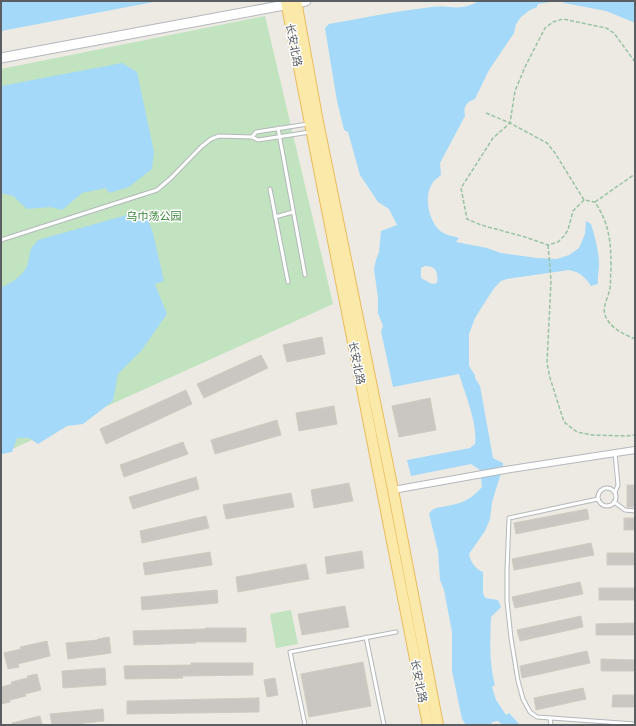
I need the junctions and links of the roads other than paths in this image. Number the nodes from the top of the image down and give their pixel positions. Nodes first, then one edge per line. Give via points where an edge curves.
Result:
1 (294, 2) edge
2 (1, 58) edge
3 (314, 127) junction
4 (278, 128) junction
5 (252, 137) junction
6 (279, 137) junction
7 (270, 189) dead end
8 (293, 212) junction
9 (275, 217) junction
10 (1, 240) edge
11 (306, 275) dead end
12 (288, 282) dead end
13 (635, 450) edge
14 (615, 453) junction
15 (393, 490) junction
16 (615, 492) junction
17 (598, 499) junction
18 (614, 502) junction
19 (635, 510) edge
20 (396, 632) dead end
21 (366, 637) junction
22 (550, 718) junction
23 (635, 724) edge
24 (305, 725) edge
25 (384, 725) edge
26 (428, 725) edge
27 (438, 725) edge
28 (551, 725) edge

1 - 2 main road
1 - 3 main road, 长安北路
3 - 4 lane
3 - 6 lane
3 - 15 main road, 长安北路
3 - 26 main road, 长安北路
4 - 5 lane via 256,132
4 - 6 lane
5 - 6 lane via 258,140
5 - 10 lane via 219,136 211,139 157,190
6 - 8 lane
7 - 9 lane
8 - 9 lane
8 - 11 lane
9 - 12 lane
13 - 14 street
14 - 15 street
14 - 16 lane via 618,484
15 - 27 main road, 长安北路
16 - 17 lane via 609,488 602,489
16 - 18 lane
17 - 18 lane via 605,506
17 - 22 lane via 509,518 507,601 518,681 530,712 537,717
18 - 19 lane via 625,510
20 - 21 lane
21 - 24 lane via 290,652
21 - 25 lane
22 - 23 lane
22 - 28 lane

